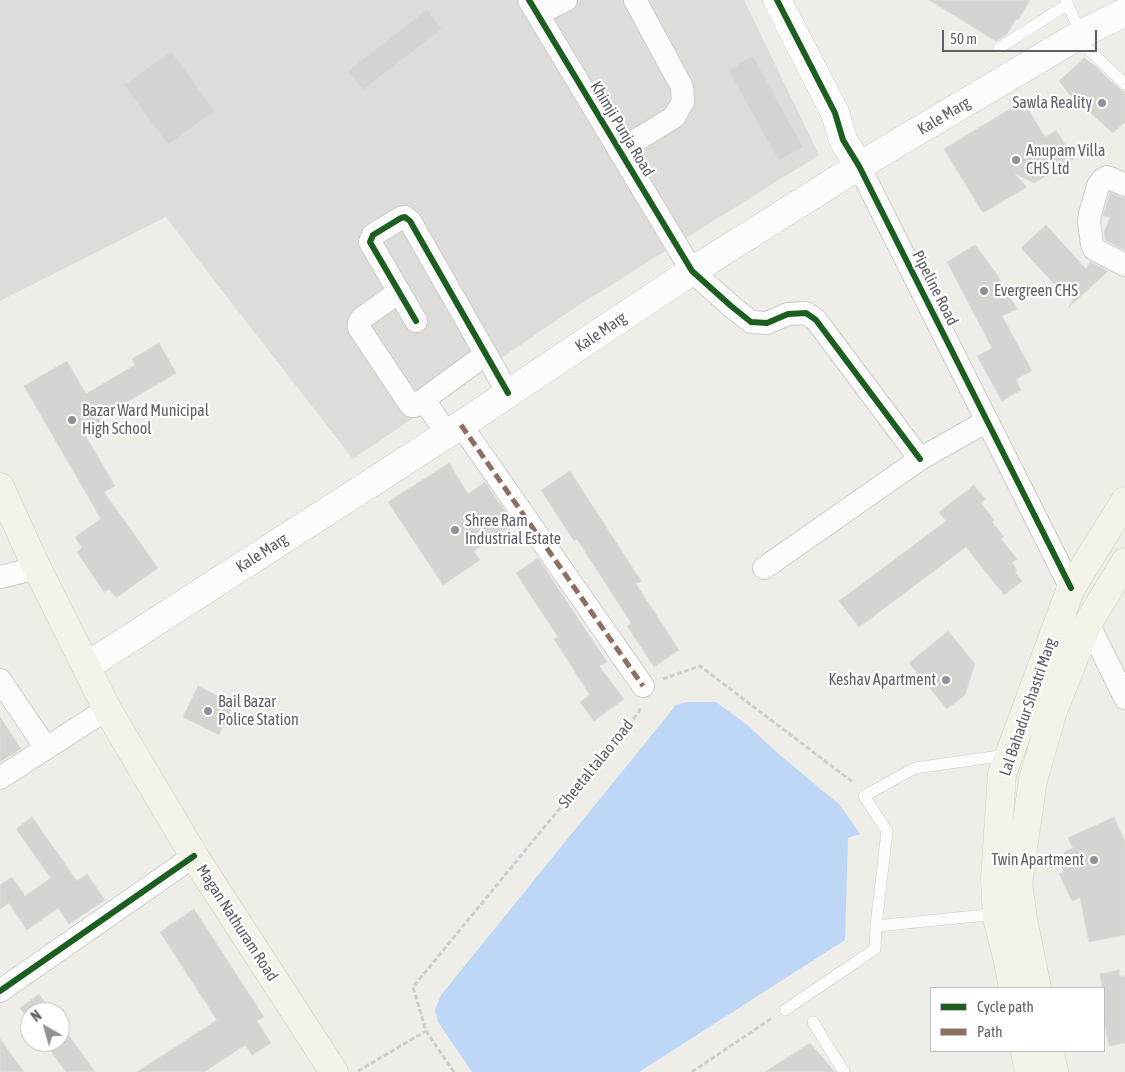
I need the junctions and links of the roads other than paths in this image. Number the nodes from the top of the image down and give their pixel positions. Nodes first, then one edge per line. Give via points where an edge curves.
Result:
1 (566, 0) edge
2 (635, 0) edge
3 (756, 0) edge
4 (776, 0) edge
5 (1067, 2) edge
6 (533, 7) edge
7 (1125, 12) edge
8 (1081, 34) junction
9 (999, 48) dead end
10 (804, 73) junction
11 (1125, 84) edge
12 (619, 150) junction
13 (859, 166) junction
14 (1125, 185) edge
15 (1125, 265) edge
16 (692, 271) junction
17 (399, 292) junction
18 (416, 321) dead end
19 (486, 354) junction
20 (508, 393) junction
21 (424, 400) junction
22 (987, 421) junction
23 (454, 430) junction
24 (920, 459) junction
25 (0, 488) edge
26 (1125, 502) edge
27 (1125, 562) edge
28 (37, 568) junction
29 (764, 568) dead end
30 (0, 578) edge
31 (1071, 588) junction
32 (1088, 623) junction
33 (87, 666) junction
34 (0, 680) edge
35 (643, 686) road end
36 (1125, 698) edge
37 (107, 709) junction
38 (46, 748) junction
39 (1009, 755) junction
40 (0, 778) edge
41 (194, 856) junction
42 (1009, 911) junction
43 (876, 926) junction
44 (1013, 987) edge
45 (1037, 987) edge
46 (0, 991) edge
47 (785, 1010) road end
48 (813, 1022) dead end
49 (1025, 1052) edge
50 (1050, 1052) edge
51 (334, 1072) edge
52 (844, 1072) edge
53 (1029, 1072) edge
54 (1054, 1072) edge

1 - 6 street
2 - 12 street via 682,87 683,102 674,117
3 - 10 main road
4 - 10 main road, Pipeline Road
5 - 8 lane
5 - 9 lane
6 - 12 street, Khimji Punja Road
7 - 8 main road, Kale Marg
8 - 11 lane via 1086,48
8 - 13 main road, Kale Marg
10 - 13 main road, Pipeline Road via 836,113 843,140
12 - 16 street, Khimji Punja Road
13 - 16 main road, Kale Marg
13 - 22 street, Pipeline Road
14 - 15 street via 1107,177 1103,179 1098,186 1089,221 1094,249
16 - 20 main road, Kale Marg
16 - 24 street, Khimji Punja Road via 751,322 767,323 788,314 806,313 816,320
17 - 18 street
17 - 19 street via 370,242 373,235 405,217
17 - 21 street via 362,318 359,328 409,403 415,406
19 - 20 street
19 - 21 street
20 - 23 main road, Kale Marg
21 - 23 street
22 - 24 street
22 - 31 street, Pipeline Road
23 - 33 main road, Kale Marg
23 - 35 street
24 - 29 street
25 - 28 main road, Magan Nathuram Road
26 - 31 main road, Lal Bahadur Shastri Marg
27 - 32 main road, Lal Bahadur Shastri Marg
28 - 30 street
28 - 33 main road, Magan Nathuram Road
31 - 39 main road, Lal Bahadur Shastri Marg
32 - 36 street
32 - 42 main road, Lal Bahadur Shastri Marg via 1053,711 1033,780 1018,883
33 - 37 main road, Magan Nathuram Road
34 - 38 street
37 - 38 street
37 - 41 main road, Magan Nathuram Road
38 - 40 street
39 - 42 main road, Lal Bahadur Shastri Marg via 1002,774 995,878
39 - 43 lane via 915,768 864,796 887,831
41 - 46 street
41 - 51 main road, Magan Nathuram Road
42 - 43 lane
42 - 44 main road, Lal Bahadur Shastri Marg
42 - 45 main road, Lal Bahadur Shastri Marg
43 - 47 lane via 875,949
48 - 52 lane
49 - 53 main road
50 - 54 main road

